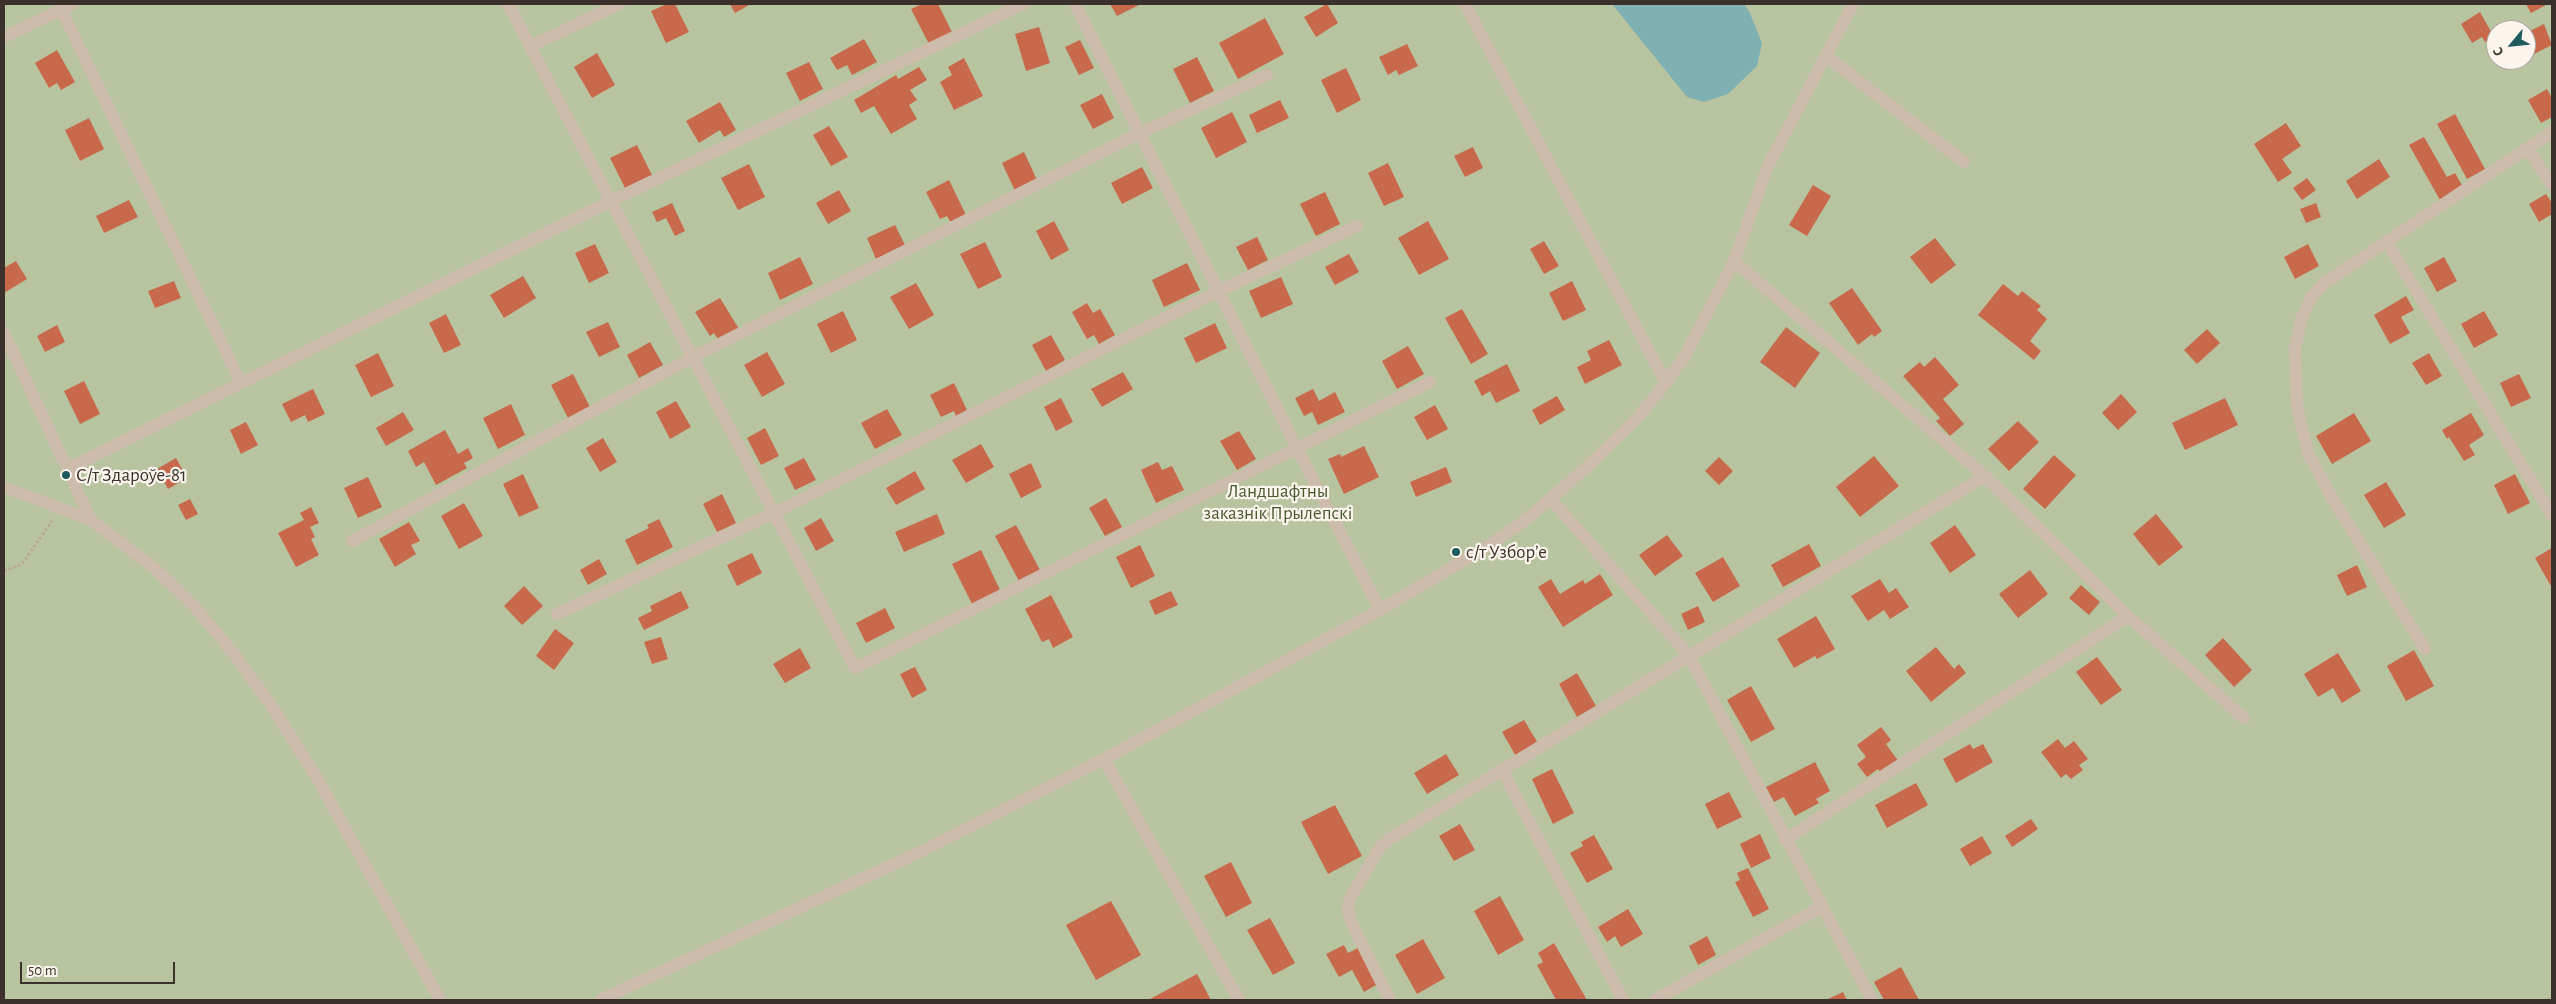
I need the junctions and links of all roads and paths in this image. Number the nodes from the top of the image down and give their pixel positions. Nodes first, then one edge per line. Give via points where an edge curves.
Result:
1 (508, 4) edge
2 (619, 4) edge
3 (1023, 4) edge
4 (1075, 4) edge
5 (1465, 4) edge
6 (1853, 4) edge
7 (67, 6) edge
8 (4, 37) edge
9 (530, 46) junction
10 (1826, 56) junction
11 (1267, 75) dead end
12 (2552, 132) edge
13 (1140, 133) junction
14 (2527, 148) junction
15 (1964, 162) dead end
16 (2552, 185) edge
17 (611, 201) junction
18 (1357, 226) dead end
19 (2386, 241) junction
20 (1734, 261) junction
21 (1219, 291) junction
22 (4, 333) edge
23 (693, 357) junction
24 (1430, 382) dead end
25 (241, 383) junction
26 (1666, 383) junction
27 (1297, 448) junction
28 (67, 469) junction
29 (1985, 476) junction
30 (4, 487) edge
31 (1551, 499) junction
32 (61, 509) junction
33 (774, 513) junction
34 (2552, 515) edge
35 (91, 520) junction
36 (352, 541) dead end
37 (4, 571) edge
38 (1380, 610) junction
39 (557, 614) dead end
40 (2128, 616) junction
41 (2425, 649) dead end
42 (1689, 656) junction
43 (2244, 718) dead end
44 (1104, 759) junction
45 (1502, 770) junction
46 (1786, 840) junction
47 (1821, 907) junction
48 (440, 1000) edge
49 (600, 1000) edge
50 (1238, 1000) edge
51 (1390, 1000) edge
52 (1623, 1000) edge
53 (1655, 1000) edge
54 (1872, 1000) edge

1 - 9 street
2 - 9 street
3 - 17 street
4 - 13 street
5 - 26 street
6 - 10 street
7 - 8 street
7 - 25 street
9 - 17 street
10 - 15 street
10 - 20 street via 1768,166
11 - 13 street
12 - 14 street
13 - 21 street
13 - 23 street
14 - 16 street
14 - 19 street
17 - 23 street
17 - 25 street
18 - 21 street
19 - 34 street
19 - 41 street via 2323,284 2311,298 2302,317 2295,348 2297,407 2308,453
20 - 26 street via 1706,320
20 - 29 street
21 - 27 street
21 - 33 street
22 - 28 street
23 - 33 street
23 - 36 street
24 - 27 street
25 - 28 street
26 - 31 street via 1637,418
27 - 33 street via 855,668
27 - 38 street
28 - 35 street
29 - 40 street
29 - 42 street
30 - 32 street
31 - 38 street via 1483,549
31 - 42 street
32 - 35 street
32 - 37 path via 22,564
33 - 39 street
35 - 48 street via 153,567 193,605 271,705 317,778
38 - 44 street
40 - 43 street
40 - 46 street
42 - 45 street
42 - 46 street
44 - 49 street via 920,852
44 - 50 street
45 - 51 street via 1388,840 1380,847 1350,898 1351,922
45 - 52 street
46 - 47 street
47 - 53 street
47 - 54 street

